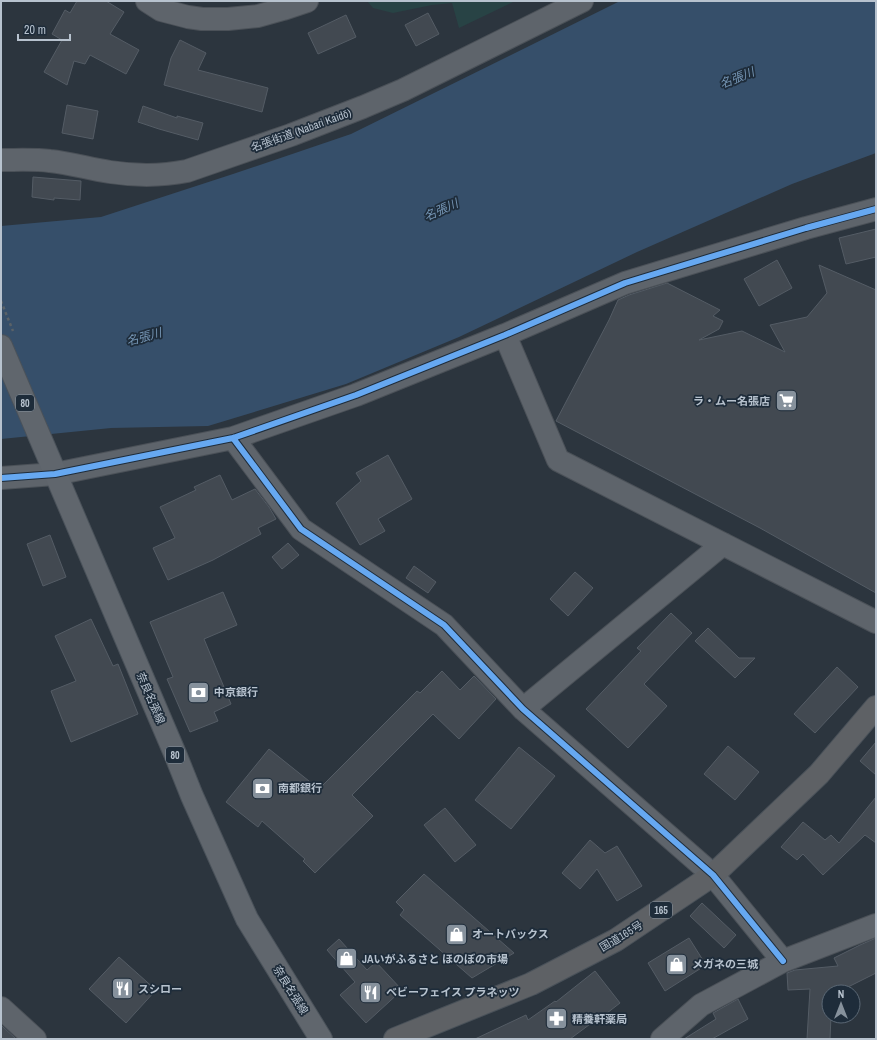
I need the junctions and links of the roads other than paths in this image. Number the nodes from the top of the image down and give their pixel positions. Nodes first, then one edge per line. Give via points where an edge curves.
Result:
1 (147, 1) edge
2 (307, 1) edge
3 (582, 1) edge
4 (1, 160) edge
5 (876, 209) edge
6 (505, 335) junction
7 (1, 346) edge
8 (233, 438) junction
9 (52, 467) junction
10 (1, 478) edge
11 (723, 544) junction
12 (876, 622) edge
13 (876, 707) edge
14 (523, 709) junction
15 (713, 875) junction
16 (876, 925) edge
17 (783, 961) junction
18 (1, 1008) edge
19 (34, 1039) edge
20 (321, 1039) edge
21 (395, 1039) edge
22 (662, 1039) edge

1 - 2 street via 161,10 202,19 258,16
3 - 4 street, 名張街道 (Nabari Kaidō) via 396,93 291,135 187,171 144,175 50,161
5 - 6 street via 625,283
6 - 8 street via 356,395
6 - 11 street via 558,460
7 - 9 main road, 奈良名張線 / 80
8 - 9 street
8 - 14 street via 301,529 444,625
9 - 10 street
9 - 20 main road, 奈良名張線 / 80 via 247,919
11 - 12 street
11 - 14 street
13 - 15 highway, 国道165号 / 165 via 819,774
14 - 15 street
15 - 17 street
15 - 21 highway, 国道165号 / 165 via 616,940 532,984
16 - 17 street
17 - 22 street via 701,1006
18 - 19 street

